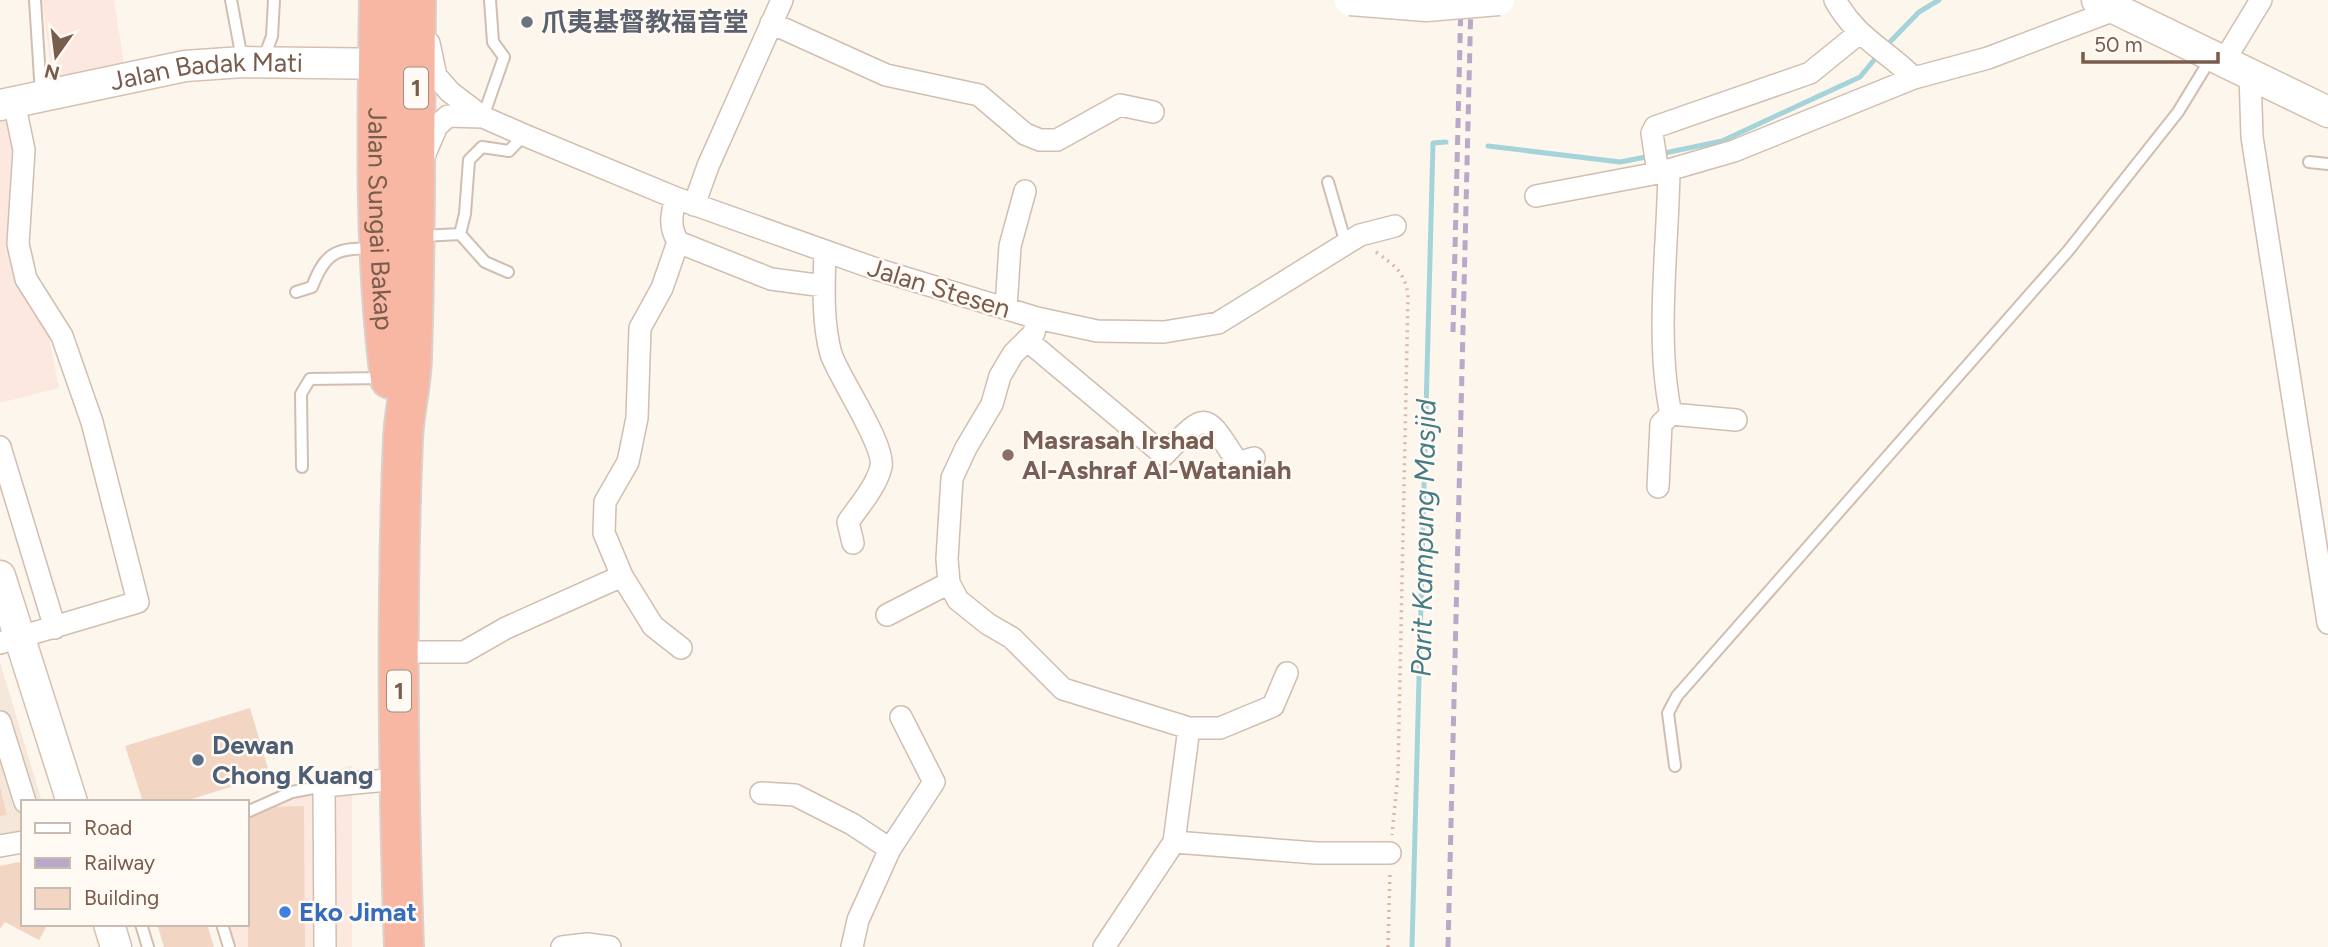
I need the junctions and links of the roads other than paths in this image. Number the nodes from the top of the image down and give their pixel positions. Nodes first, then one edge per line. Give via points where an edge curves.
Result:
1 (35, 0) edge
2 (231, 0) edge
3 (274, 0) edge
4 (379, 0) edge
5 (416, 0) edge
6 (423, 0) edge
7 (490, 0) edge
8 (782, 0) edge
9 (1350, 0) edge
10 (1499, 0) edge
11 (1835, 0) edge
12 (2261, 0) edge
13 (2107, 4) edge
14 (771, 23) junction
15 (1862, 37) junction
16 (253, 62) junction
17 (2229, 63) junction
18 (378, 64) junction
19 (415, 64) junction
20 (1914, 78) junction
21 (18, 101) edge
22 (1153, 112) dead end
23 (2328, 112) edge
24 (483, 117) junction
25 (524, 135) junction
26 (1659, 161) junction
27 (2309, 162) dead end
28 (2328, 164) edge
29 (416, 176) junction
30 (1328, 182) dead end
31 (1025, 191) dead end
32 (1536, 196) dead end
33 (685, 201) junction
34 (1395, 226) dead end
35 (460, 234) junction
36 (1353, 240) junction
37 (398, 242) junction
38 (678, 242) junction
39 (825, 251) junction
40 (508, 272) dead end
41 (824, 286) junction
42 (296, 292) dead end
43 (1006, 308) junction
44 (1037, 318) junction
45 (1028, 341) junction
46 (397, 361) junction
47 (1671, 414) junction
48 (1736, 420) dead end
49 (0, 447) edge
50 (1254, 458) dead end
51 (303, 467) dead end
52 (1658, 487) dead end
53 (853, 543) dead end
54 (0, 576) edge
55 (622, 576) junction
56 (948, 583) junction
57 (887, 615) dead end
58 (2328, 623) edge
59 (55, 628) junction
60 (10, 641) edge
61 (681, 648) dead end
62 (400, 652) junction
63 (1287, 673) dead end
64 (901, 717) dead end
65 (0, 722) edge
66 (1189, 727) junction
67 (1675, 766) dead end
68 (398, 779) junction
69 (324, 786) junction
70 (761, 793) dead end
71 (24, 800) edge
72 (71, 800) edge
73 (248, 812) edge
74 (21, 842) edge
75 (1174, 842) junction
76 (0, 846) edge
77 (890, 849) junction
78 (1390, 853) road end
79 (111, 926) edge
80 (142, 926) edge
81 (223, 926) edge
82 (116, 947) edge
83 (148, 947) edge
84 (229, 947) edge
85 (325, 947) edge
86 (404, 947) edge
87 (562, 947) edge
88 (610, 947) edge
89 (852, 947) edge
90 (1104, 947) edge

1 - 21 lane
2 - 16 lane
3 - 16 lane via 272,36
4 - 18 highway, Jalan Sungai Bakap / 1
5 - 19 highway, Jalan Sungai Bakap / 1
6 - 24 street, Jalan Stesen via 436,76
7 - 24 lane via 493,42 504,57
8 - 14 street
9 - 10 street, bridge via 1426,6
11 - 15 street
12 - 17 street
13 - 17 street
13 - 20 street via 1989,58
14 - 22 street via 886,75 979,95 1024,134 1040,140 1057,140 1120,105
14 - 33 street
15 - 20 street via 1891,55
15 - 26 street via 1810,73 1655,127
16 - 18 street, Jalan Badak Mati
16 - 21 street, Jalan Badak Mati via 186,66
17 - 23 street
17 - 58 street via 2252,137
17 - 67 lane via 2178,112 2068,251 1676,696 1668,713
18 - 19 street, Jalan Badak Mati
18 - 37 highway, Jalan Sungai Bakap / 1
19 - 29 highway, Jalan Sungai Bakap / 1
20 - 26 street via 1734,151
21 - 59 street via 24,150 18,207 20,256 26,279 62,336 92,422 138,602
24 - 25 street, Jalan Stesen
24 - 29 street, Jalan Stesen via 447,116 437,126
25 - 33 street, Jalan Stesen
25 - 35 lane via 509,151 482,147 469,160
26 - 32 street
26 - 47 street via 1666,392
27 - 28 lane
29 - 37 highway, Jalan Sungai Bakap / 1
30 - 36 lane
31 - 43 street via 1010,246
33 - 38 street via 670,217
33 - 39 street, Jalan Stesen
34 - 36 street, Jalan Stesen
35 - 37 lane
35 - 40 lane via 485,262
36 - 44 street, Jalan Stesen via 1218,323 1164,332 1097,331
37 - 42 lane via 330,255 312,286
37 - 46 highway, Jalan Sungai Bakap / 1
38 - 41 street via 771,279
38 - 55 street via 662,288 640,328 638,418 628,462 606,502 604,533
39 - 41 street
39 - 43 street, Jalan Stesen
41 - 53 street via 831,354 882,464 848,522
43 - 44 street, Jalan Stesen
44 - 45 street
45 - 50 street via 1164,455 1193,425 1205,421 1213,425 1238,463
45 - 56 street via 1013,354 1000,376 992,404 952,478
46 - 51 lane via 310,379 302,394
46 - 62 highway, Jalan Sungai Bakap / 1 via 403,436
47 - 48 street
47 - 52 street via 1661,424
49 - 59 street
54 - 60 street
55 - 61 street via 653,626
55 - 62 street via 464,652
56 - 57 street
56 - 66 street via 958,600 1012,638 1063,689
59 - 60 street
60 - 72 street
62 - 68 highway, Jalan Sungai Bakap / 1
63 - 66 street via 1273,706 1220,728
64 - 77 street via 934,782
65 - 71 street
66 - 75 street
68 - 69 street
68 - 86 highway, Jalan Sungai Bakap / 1
69 - 73 lane via 292,792
69 - 85 street
70 - 77 street via 795,795
74 - 76 street
75 - 78 street via 1316,853
75 - 90 street
77 - 89 street via 858,920
79 - 82 street
80 - 83 lane
81 - 84 lane
87 - 88 street

